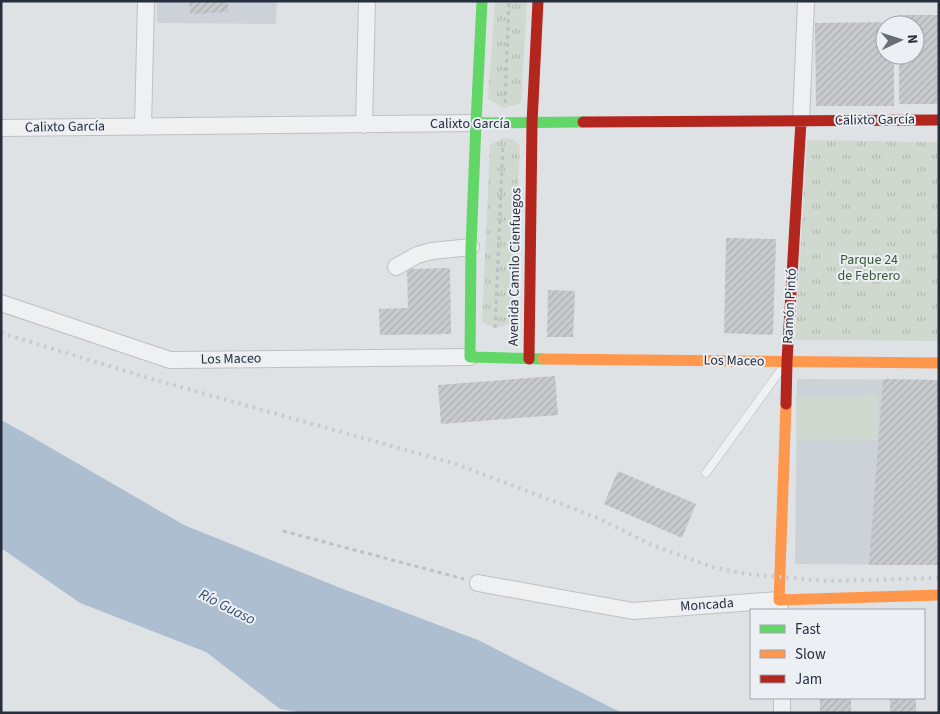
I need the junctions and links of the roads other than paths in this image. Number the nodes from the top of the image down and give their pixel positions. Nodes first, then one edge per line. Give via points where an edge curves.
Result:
1 (146, 1) edge
2 (367, 1) edge
3 (482, 1) edge
4 (538, 1) edge
5 (806, 1) edge
6 (939, 120) edge
7 (800, 121) junction
8 (532, 123) junction
9 (476, 124) junction
10 (364, 125) junction
11 (143, 127) junction
12 (1, 128) edge
13 (472, 247) junction
14 (396, 267) dead end
15 (1, 303) edge
16 (470, 357) junction
17 (529, 359) junction
18 (787, 361) junction
19 (939, 363) edge
20 (706, 473) dead end
21 (478, 583) road end
22 (939, 595) edge
23 (780, 605) edge

1 - 11 street
2 - 10 street
3 - 9 main road
4 - 8 main road, Avenida Camilo Cienfuegos
5 - 7 street, Ramón Pintó
6 - 7 main road, Calixto García
7 - 8 main road, Calixto García
7 - 18 main road, Ramón Pintó
8 - 9 main road, Calixto García
8 - 17 main road, Avenida Camilo Cienfuegos
9 - 10 street, Calixto García
9 - 13 main road
10 - 11 street, Calixto García
11 - 12 street, Calixto García
13 - 14 street via 432,251
13 - 16 main road
15 - 16 street, Los Maceo via 170,360
16 - 17 main road, Avenida Camilo Cienfuegos
17 - 18 main road, Los Maceo
18 - 19 main road, Los Maceo
18 - 20 lane
18 - 23 main road, Ramón Pintó
21 - 23 street, Moncada via 633,611
22 - 23 main road, Moncada

